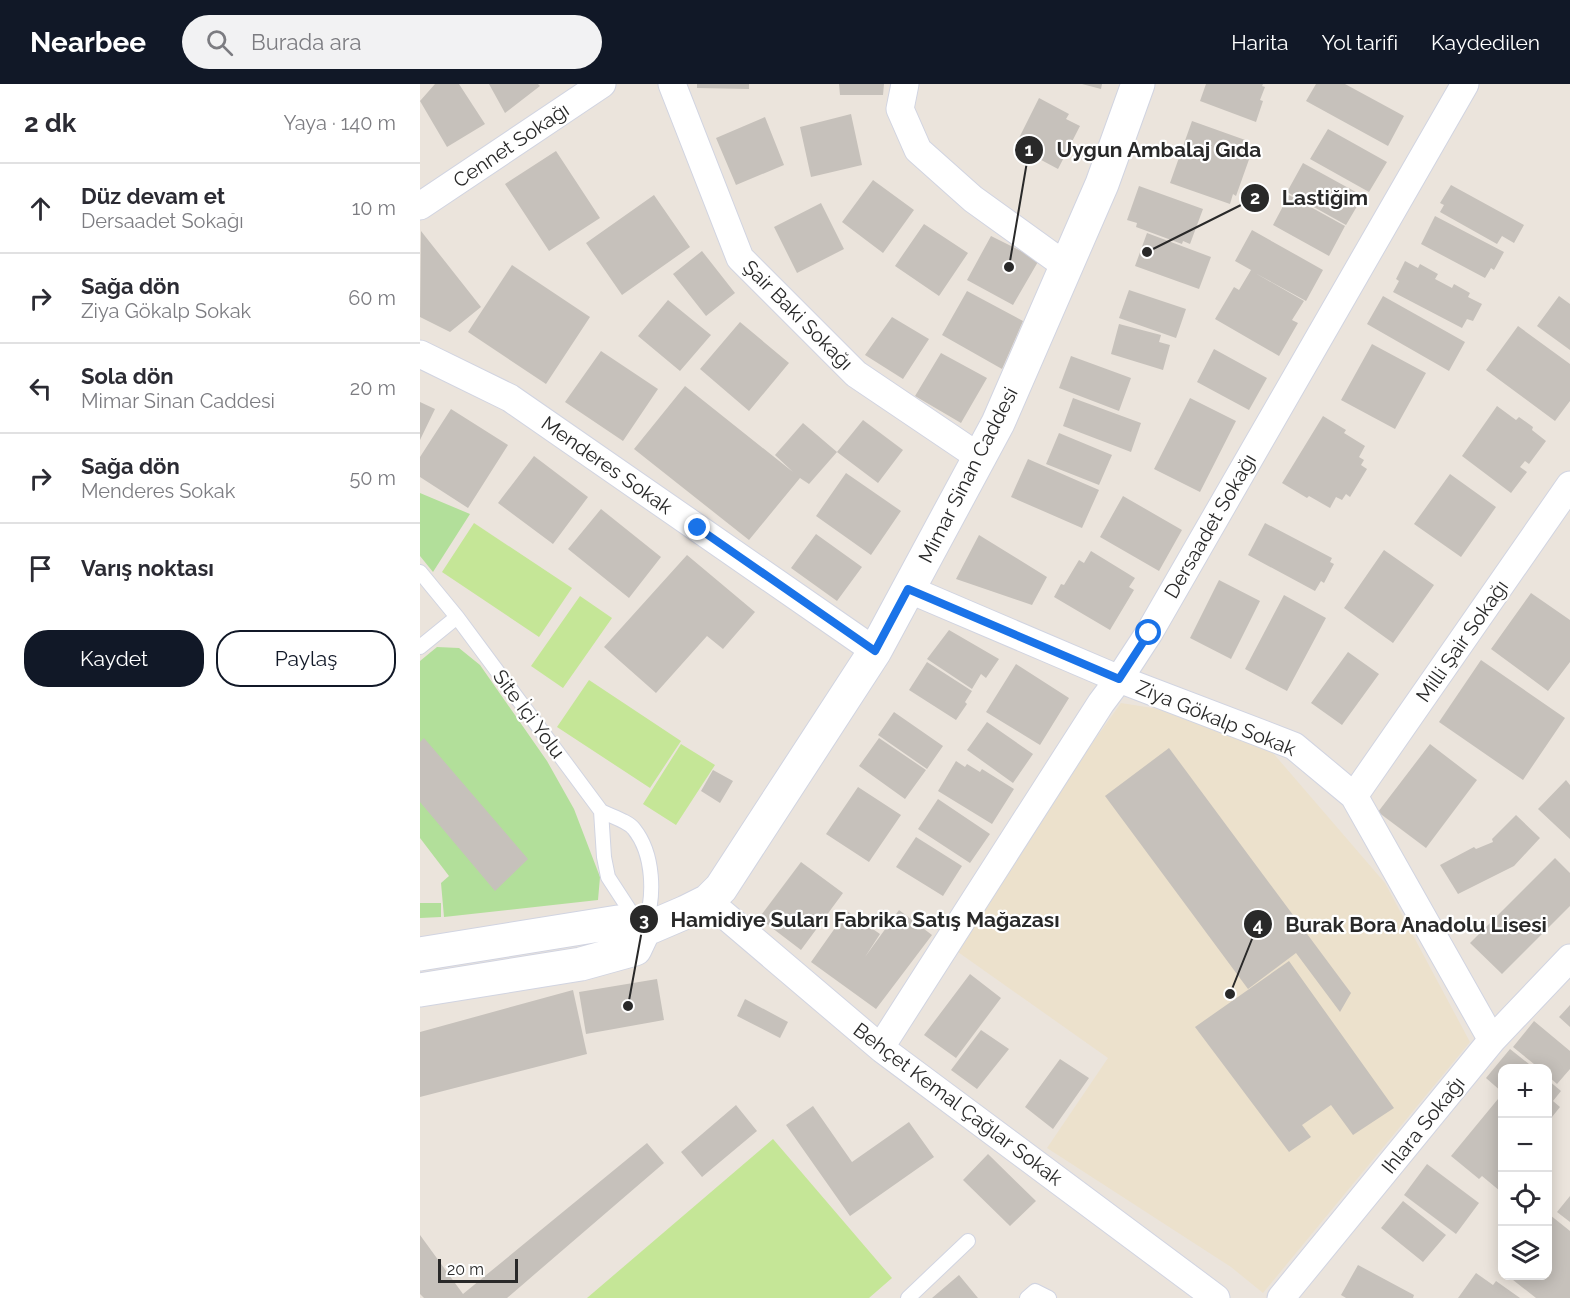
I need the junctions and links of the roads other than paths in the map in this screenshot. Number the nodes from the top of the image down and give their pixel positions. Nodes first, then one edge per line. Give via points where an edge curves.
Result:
1 (602, 84) edge
2 (672, 84) edge
3 (905, 84) edge
4 (1138, 84) edge
5 (1465, 84) edge
6 (420, 206) edge
7 (1066, 266) junction
8 (420, 354) edge
9 (979, 458) junction
10 (1570, 485) edge
11 (420, 572) edge
12 (908, 589) junction
13 (457, 617) junction
14 (420, 647) edge
15 (875, 651) junction
16 (1119, 679) junction
17 (1354, 796) junction
18 (601, 811) junction
19 (708, 901) junction
20 (644, 930) junction
21 (498, 942) junction
22 (420, 945) edge
23 (420, 954) edge
24 (1570, 958) edge
25 (581, 964) junction
26 (420, 990) edge
27 (420, 1010) edge
28 (1492, 1040) junction
29 (882, 1049) junction
30 (968, 1241) dead end
31 (908, 1298) edge
32 (1027, 1298) edge
33 (1048, 1298) edge
34 (1216, 1298) edge
35 (1281, 1298) edge

1 - 6 street, Cennet Sokağı
2 - 9 street, Şair Baki Sokağı via 740,258 856,374
3 - 7 street via 900,109 918,150 973,199
4 - 7 main road, Mimar Sinan Caddesi via 1102,184
5 - 16 street, Dersaadet Sokağı
7 - 9 main road, Mimar Sinan Caddesi
8 - 15 street, Menderes Sokak via 510,398
9 - 12 main road, Mimar Sinan Caddesi
10 - 17 street, Milli Şair Sokağı
11 - 13 lane, Site İçi Yolu
12 - 15 main road, Mimar Sinan Caddesi
12 - 16 street, Ziya Gökalp Sokak
13 - 14 lane
13 - 18 lane, Site İçi Yolu
15 - 19 main road, Mimar Sinan Caddesi via 721,888
16 - 17 street, Ziya Gökalp Sokak via 1294,746
16 - 29 street, Dersaadet Sokağı
17 - 28 street, Ziya Gökalp Sokak
18 - 20 lane via 608,877
18 - 20 lane via 634,827 645,850 652,878
19 - 20 main road, Mimar Sinan Caddesi
19 - 29 street, Behçet Kemal Çağlar Sokak
20 - 21 main road via 618,922
20 - 25 main road, Mimar Sinan Caddesi via 635,950
21 - 22 main road
21 - 23 main road
24 - 28 street, Ihlara Sokağı
25 - 26 main road, Mimar Sinan Caddesi
25 - 27 main road
28 - 35 street, Ihlara Sokağı
29 - 34 street, Behçet Kemal Çağlar Sokak
30 - 31 lane
32 - 33 lane via 1035,1291

